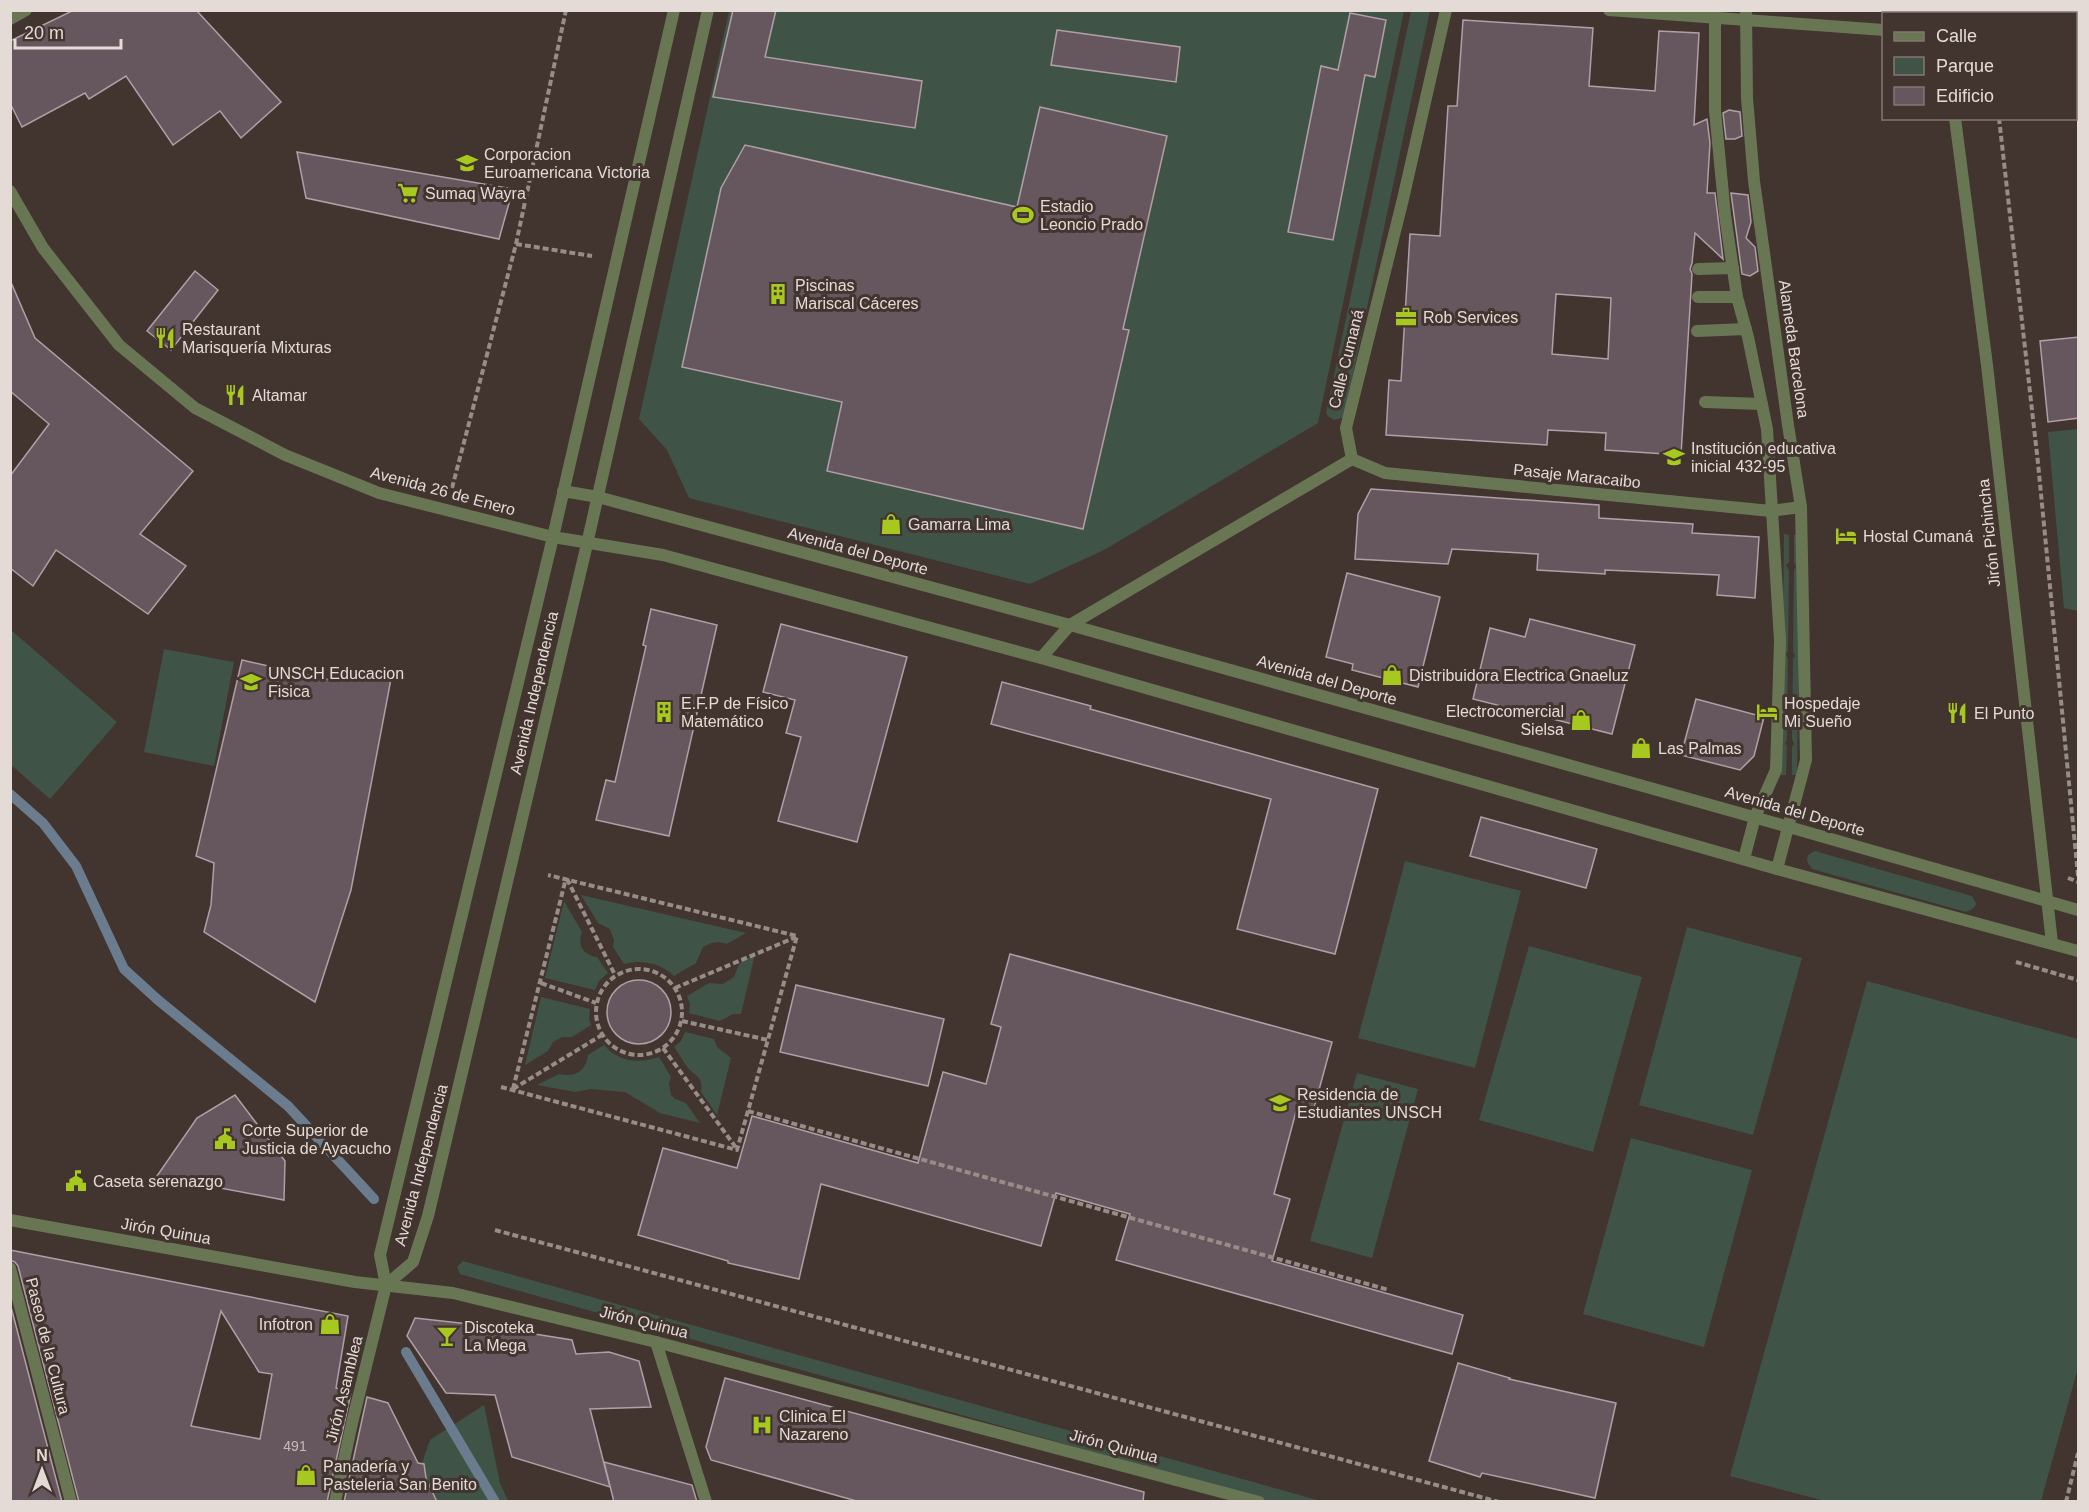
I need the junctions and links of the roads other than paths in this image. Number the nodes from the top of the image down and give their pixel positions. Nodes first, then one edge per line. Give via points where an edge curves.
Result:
1 (26, 10) edge
2 (674, 10) edge
3 (708, 10) edge
4 (1446, 10) edge
5 (1609, 10) edge
6 (1714, 14) edge
7 (1746, 15) edge
8 (10, 19) edge
9 (1882, 30) edge
10 (1955, 120) edge
11 (10, 191) edge
12 (1733, 268) junction
13 (1698, 269) dead end
14 (1698, 297) dead end
15 (1737, 297) junction
16 (1746, 329) junction
17 (1697, 331) dead end
18 (1705, 402) dead end
19 (1762, 404) junction
20 (1352, 459) junction
21 (563, 492) junction
22 (598, 497) junction
23 (1801, 507) junction
24 (1772, 512) junction
25 (553, 537) junction
26 (587, 544) junction
27 (1070, 625) junction
28 (1041, 658) junction
29 (1755, 817) junction
30 (1789, 826) junction
31 (1744, 859) junction
32 (1777, 869) junction
33 (2047, 901) junction
34 (2079, 910) edge
35 (2052, 943) junction
36 (2079, 951) edge
37 (10, 1220) edge
38 (10, 1268) edge
39 (386, 1285) junction
40 (656, 1342) junction
41 (71, 1502) edge
42 (335, 1502) edge
43 (706, 1502) edge
44 (1259, 1502) edge

1 - 8 street
2 - 21 street, Avenida Independencia
3 - 22 street, Avenida Independencia
4 - 20 street, Calle Cumaná via 1346,428
5 - 6 street
6 - 7 street
6 - 12 street via 1715,111
7 - 9 street
7 - 23 street, Alameda Barcelona via 1754,181
10 - 33 street, Jirón Pichincha
11 - 25 street, Avenida 26 de Enero via 43,248 119,345 195,408 285,454 379,493
12 - 13 street
12 - 15 street
14 - 15 street
15 - 16 street
16 - 17 street
16 - 19 street
18 - 19 street
19 - 24 street
20 - 24 street, Pasaje Maracaibo via 1385,473
20 - 27 street
21 - 22 street, Avenida del Deporte
21 - 25 street, Avenida Independencia
22 - 26 street, Avenida Independencia
22 - 27 street, Avenida del Deporte
23 - 24 street, Pasaje Maracaibo
23 - 30 street, Alameda Barcelona via 1806,760
24 - 29 street via 1780,640 1776,770
25 - 26 street, Avenida 26 de Enero
25 - 39 street, Avenida Independencia via 380,1256
26 - 28 street via 663,555
26 - 39 street, Avenida Independencia via 428,1216 413,1262
27 - 28 street
27 - 29 street, Avenida del Deporte
28 - 31 street
29 - 30 street, Avenida del Deporte
29 - 31 street
30 - 32 street, Alameda Barcelona
30 - 33 street, Avenida del Deporte
31 - 32 street
32 - 35 street
33 - 34 street, Avenida del Deporte
33 - 35 street, Jirón Pichincha
35 - 36 street
37 - 39 street, Jirón Quinua
38 - 41 street, Paseo de la Cultura
39 - 40 street, Jirón Quinua via 453,1293
39 - 42 street, Jirón Asamblea
40 - 43 street
40 - 44 street, Jirón Quinua

